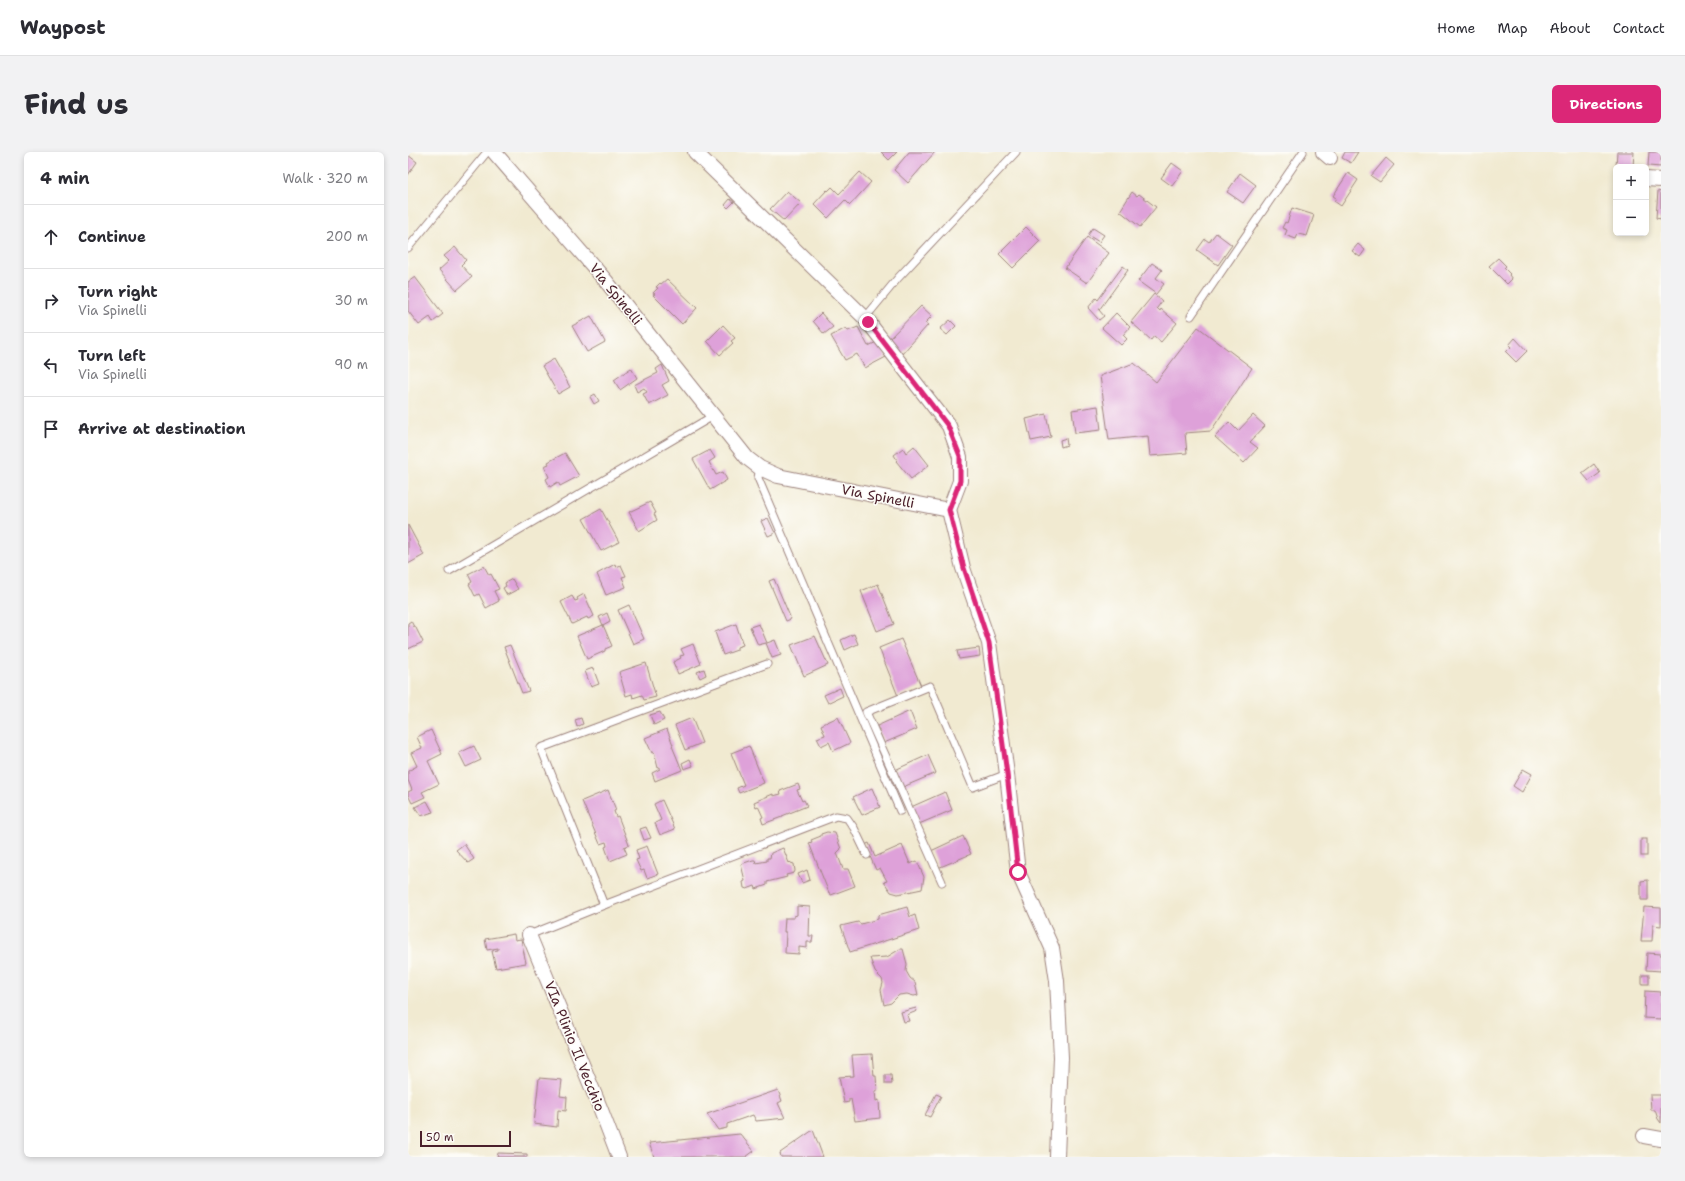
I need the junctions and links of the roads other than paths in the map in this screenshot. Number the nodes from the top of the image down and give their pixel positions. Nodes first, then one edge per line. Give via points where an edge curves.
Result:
1 (487, 152) edge
2 (494, 152) edge
3 (694, 152) edge
4 (1016, 152) edge
5 (1303, 152) edge
6 (1649, 179) edge
7 (1661, 180) edge
8 (408, 248) edge
9 (1192, 316) dead end
10 (864, 318) junction
11 (713, 416) junction
12 (760, 468) junction
13 (949, 510) junction
14 (449, 571) dead end
15 (767, 664) dead end
16 (1007, 774) junction
17 (900, 811) dead end
18 (867, 855) dead end
19 (942, 882) dead end
20 (604, 905) junction
21 (530, 935) joint
22 (1644, 1136) dead end
23 (1661, 1139) edge
24 (618, 1157) edge
25 (1057, 1157) edge

1 - 8 lane
2 - 11 street, Via Spinelli via 606,281
3 - 10 street
4 - 10 lane
5 - 9 lane
6 - 7 street
10 - 13 street via 948,426 960,456 960,481
11 - 12 street, Via Spinelli via 747,458
11 - 14 lane
12 - 13 street, Via Spinelli via 778,476
12 - 17 lane via 758,478
13 - 16 street via 964,568 989,643
15 - 20 lane via 541,748
16 - 19 lane via 973,787 930,686 866,712
16 - 25 street via 1018,872 1052,948 1057,981 1061,1057
18 - 20 lane via 847,818 836,816
20 - 21 lane
21 - 24 street, VIa Plinio Il Vecchio
22 - 23 street

